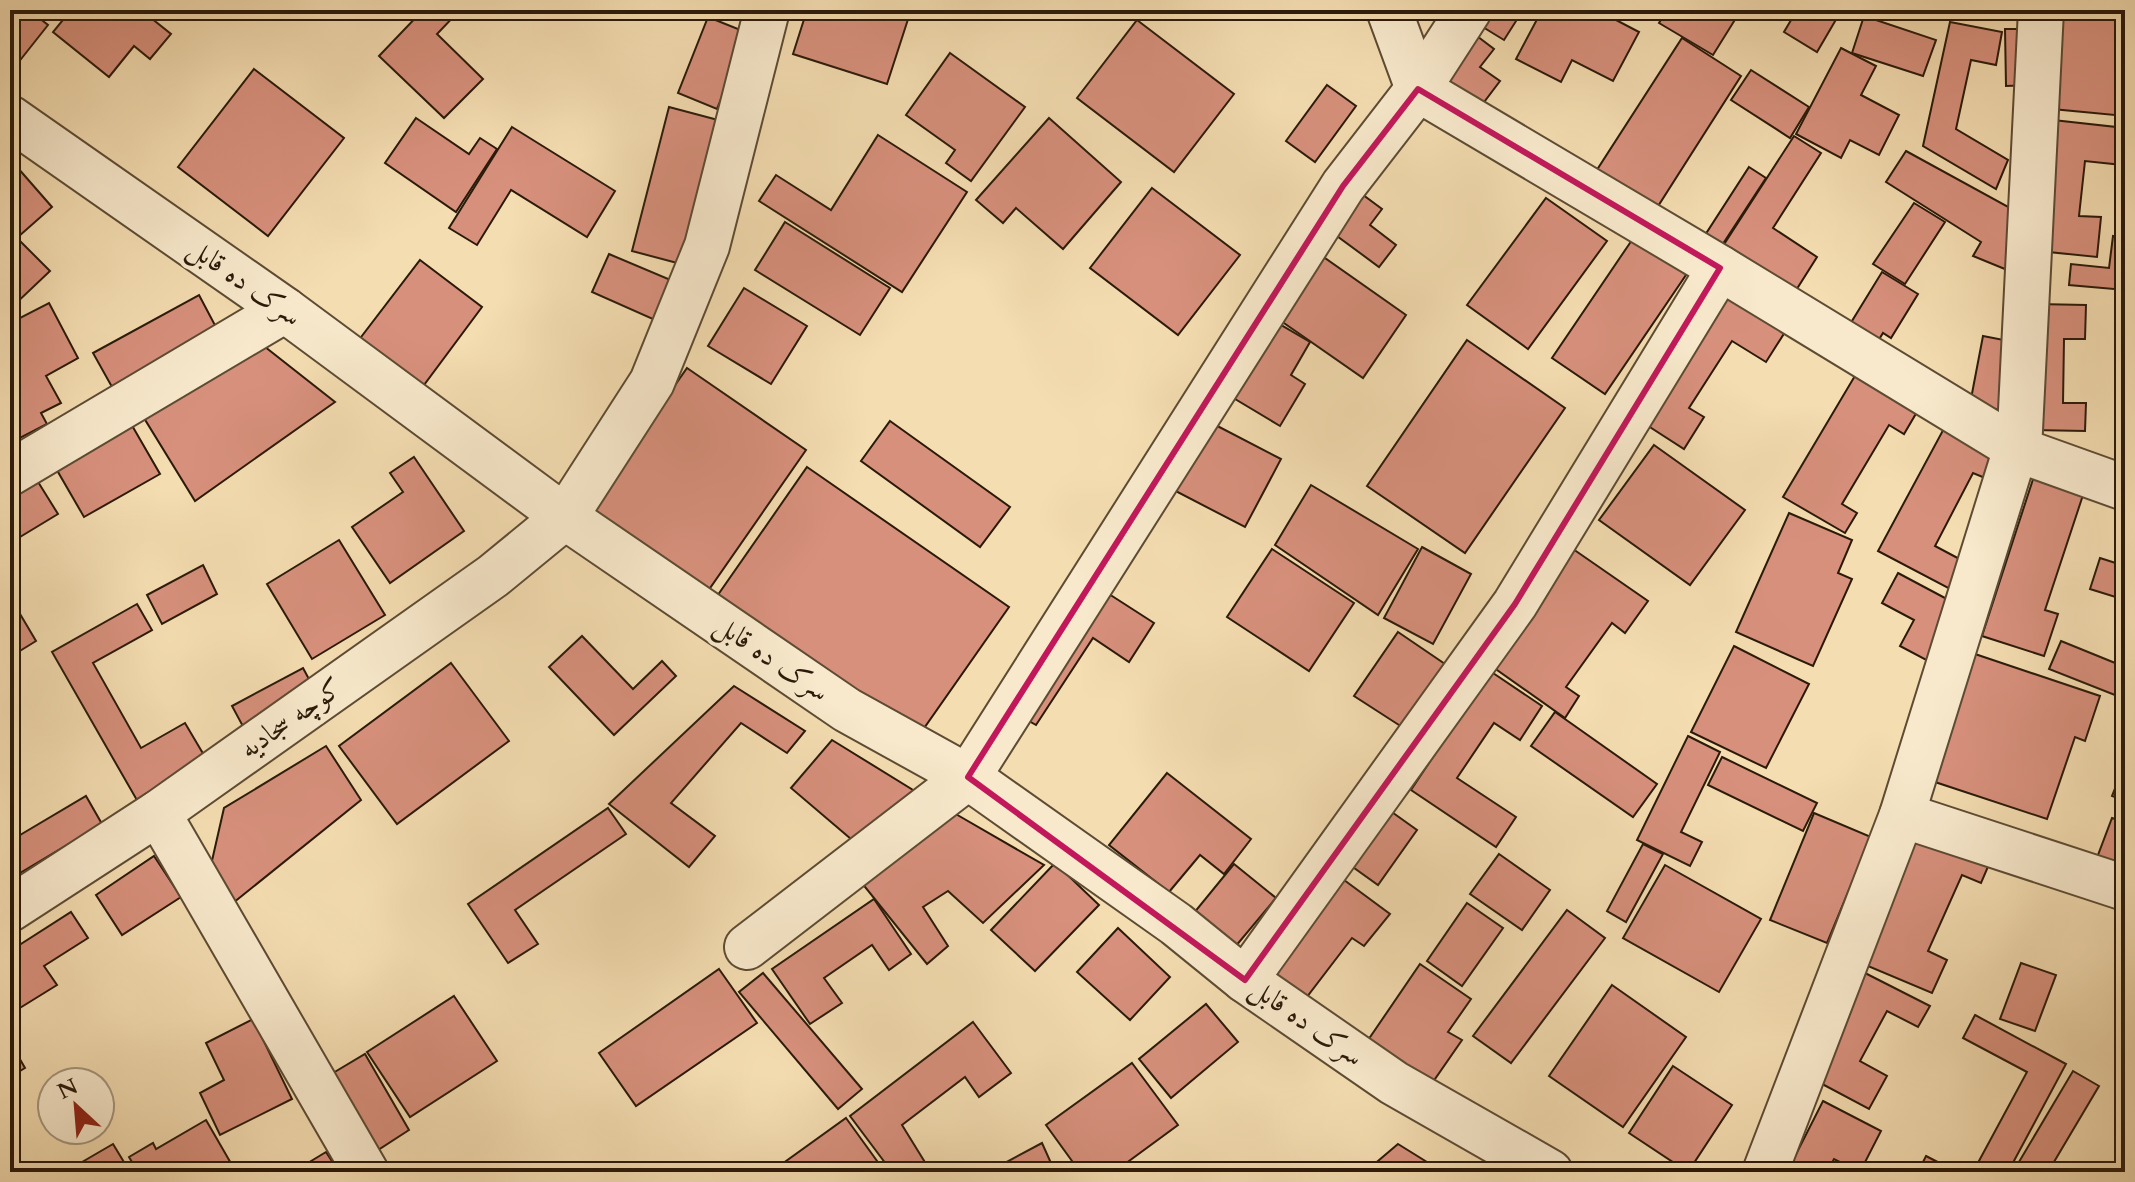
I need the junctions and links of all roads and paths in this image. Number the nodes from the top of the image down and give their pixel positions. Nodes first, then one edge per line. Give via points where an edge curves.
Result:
1 (1389, 10) edge
2 (1469, 10) edge
3 (2041, 10) edge
4 (760, 14) edge
5 (1418, 89) junction
6 (10, 118) edge
7 (1720, 268) junction
8 (285, 310) junction
9 (2019, 450) junction
10 (10, 473) edge
11 (2125, 488) edge
12 (565, 517) junction
13 (968, 777) junction
14 (158, 813) junction
15 (1902, 815) junction
16 (2125, 888) edge
17 (10, 909) edge
18 (747, 947) dead end
19 (1245, 980) junction
20 (366, 1172) edge
21 (1550, 1172) edge
22 (1765, 1172) edge

1 - 5 street
2 - 5 street
3 - 9 street
4 - 12 street, کوچه سجادیه via 707,246 652,382
5 - 7 street
5 - 13 street via 1343,186
6 - 8 street, سرک ده قابل
7 - 9 street
7 - 19 street via 1515,604
8 - 10 street
8 - 12 street, سرک ده قابل
9 - 11 street
9 - 15 street
12 - 13 street, سرک ده قابل via 847,710
12 - 14 street, کوچه سجادیه via 493,576
13 - 18 street
13 - 19 street, سرک ده قابل via 1176,924
14 - 17 street, کوچه سجادیه
14 - 20 street
15 - 16 street
15 - 22 street
19 - 21 street, سرک ده قابل via 1394,1083

